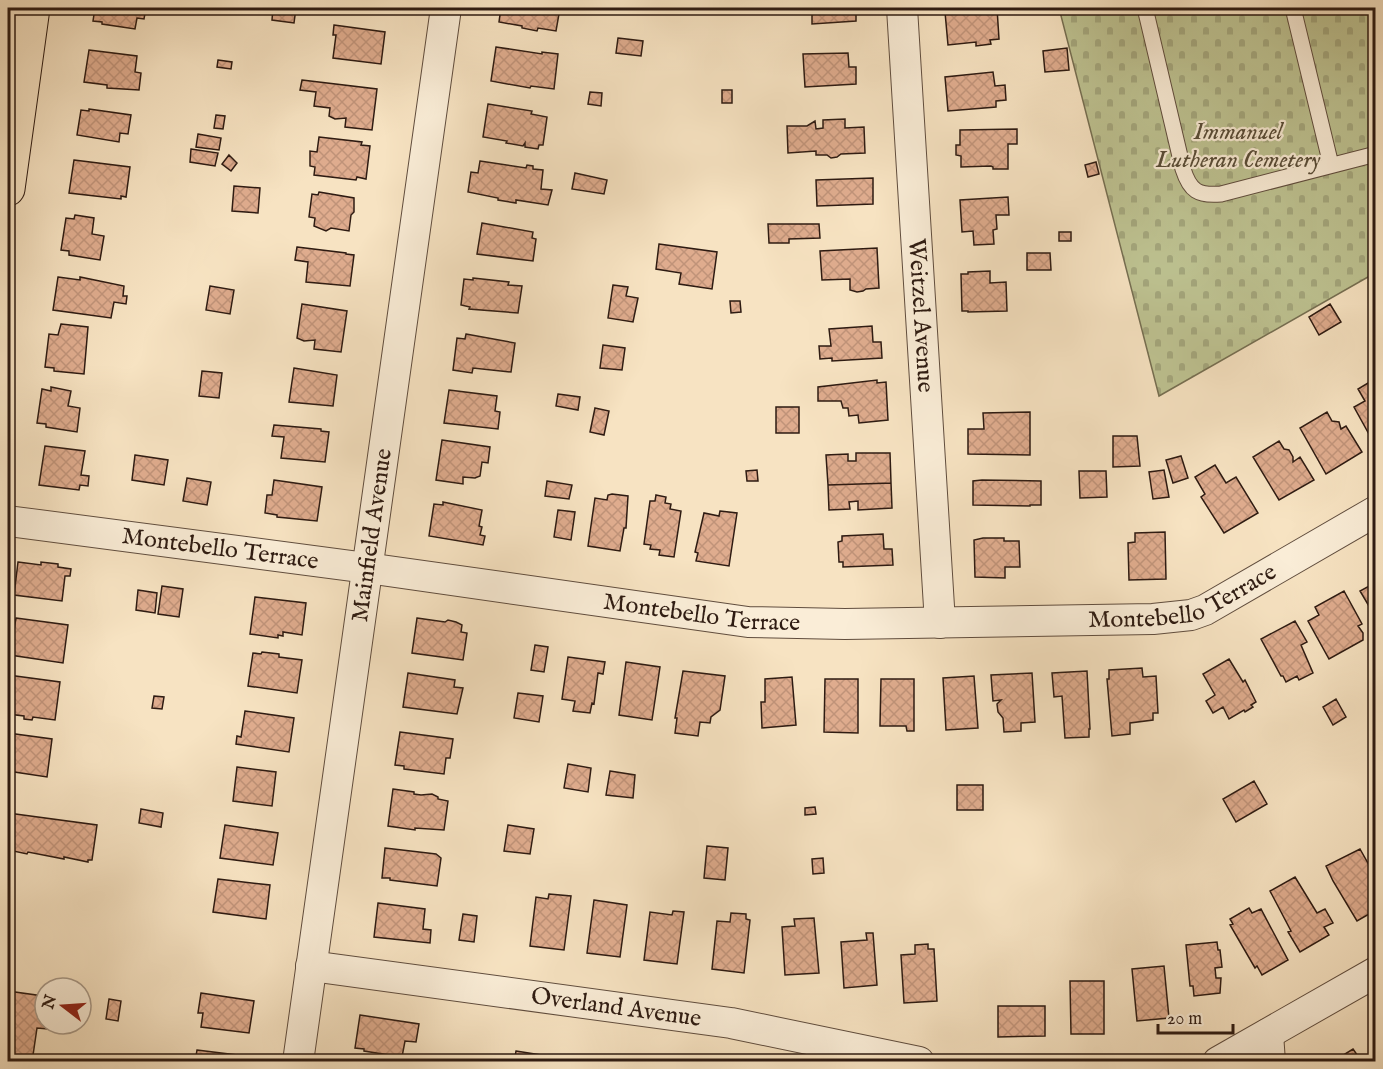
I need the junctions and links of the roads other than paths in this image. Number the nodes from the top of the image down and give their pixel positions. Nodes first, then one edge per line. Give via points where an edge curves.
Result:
1 (446, 8) edge
2 (902, 8) edge
3 (1145, 8) edge
4 (1293, 8) edge
5 (24, 20) edge
6 (1376, 154) edge
7 (1331, 165) junction
8 (8, 189) edge
9 (1376, 511) edge
10 (8, 521) edge
11 (367, 568) junction
12 (940, 623) junction
13 (311, 966) junction
14 (1376, 972) edge
15 (1269, 1048) edge
16 (298, 1062) edge
17 (918, 1062) edge
18 (1218, 1062) edge

1 - 11 street, Mainfield Avenue
2 - 12 street, Weitzel Avenue
3 - 7 lane via 1183,169 1196,191 1221,194
4 - 7 lane
5 - 8 main road
6 - 7 lane
9 - 12 street, Montebello Terrace via 1191,615
10 - 11 street, Montebello Terrace
11 - 12 street, Montebello Terrace via 748,622
11 - 13 street, Mainfield Avenue
13 - 16 street, Mainfield Avenue
13 - 17 street, Overland Avenue via 731,1023
14 - 15 street
15 - 18 street

